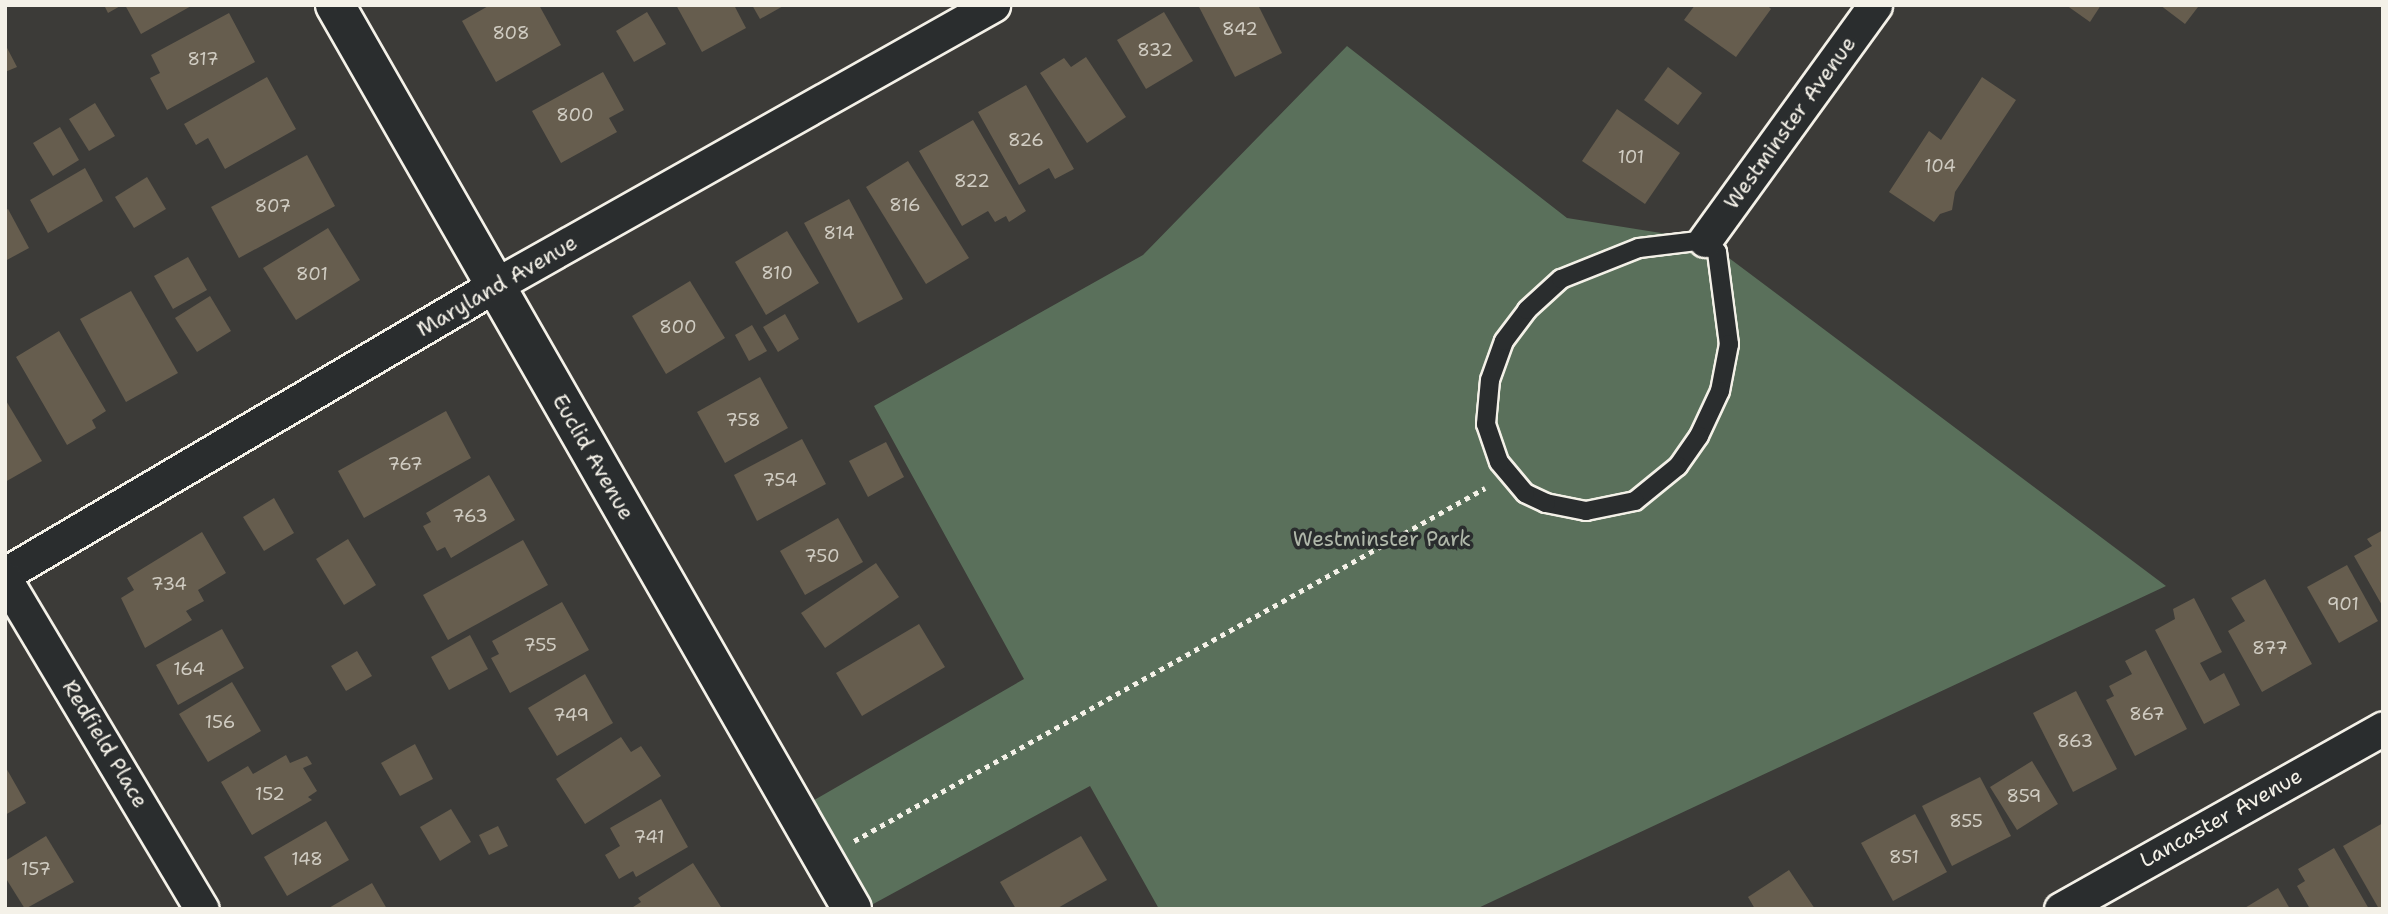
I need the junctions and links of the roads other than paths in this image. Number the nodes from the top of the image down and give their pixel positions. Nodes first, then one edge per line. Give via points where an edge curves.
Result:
1 (335, 5) edge
2 (993, 5) edge
3 (1875, 5) edge
4 (1706, 240) junction
5 (494, 286) junction
6 (5, 574) edge
7 (5, 579) edge
8 (2383, 728) edge
9 (202, 909) edge
10 (852, 909) edge
11 (2061, 909) edge

1 - 5 street, Euclid Avenue
2 - 5 street, Maryland Avenue
3 - 4 street, Westminster Avenue
4 - 4 lane via 1717,252 1729,344 1720,391 1699,436 1678,466 1635,501 1587,511 1525,494 1499,462 1486,424 1490,380 1504,341 1527,310 1561,279 1639,248
5 - 6 street, Maryland Avenue
5 - 10 street, Euclid Avenue
7 - 9 street, Redfield Place
8 - 11 street, Lancaster Avenue

